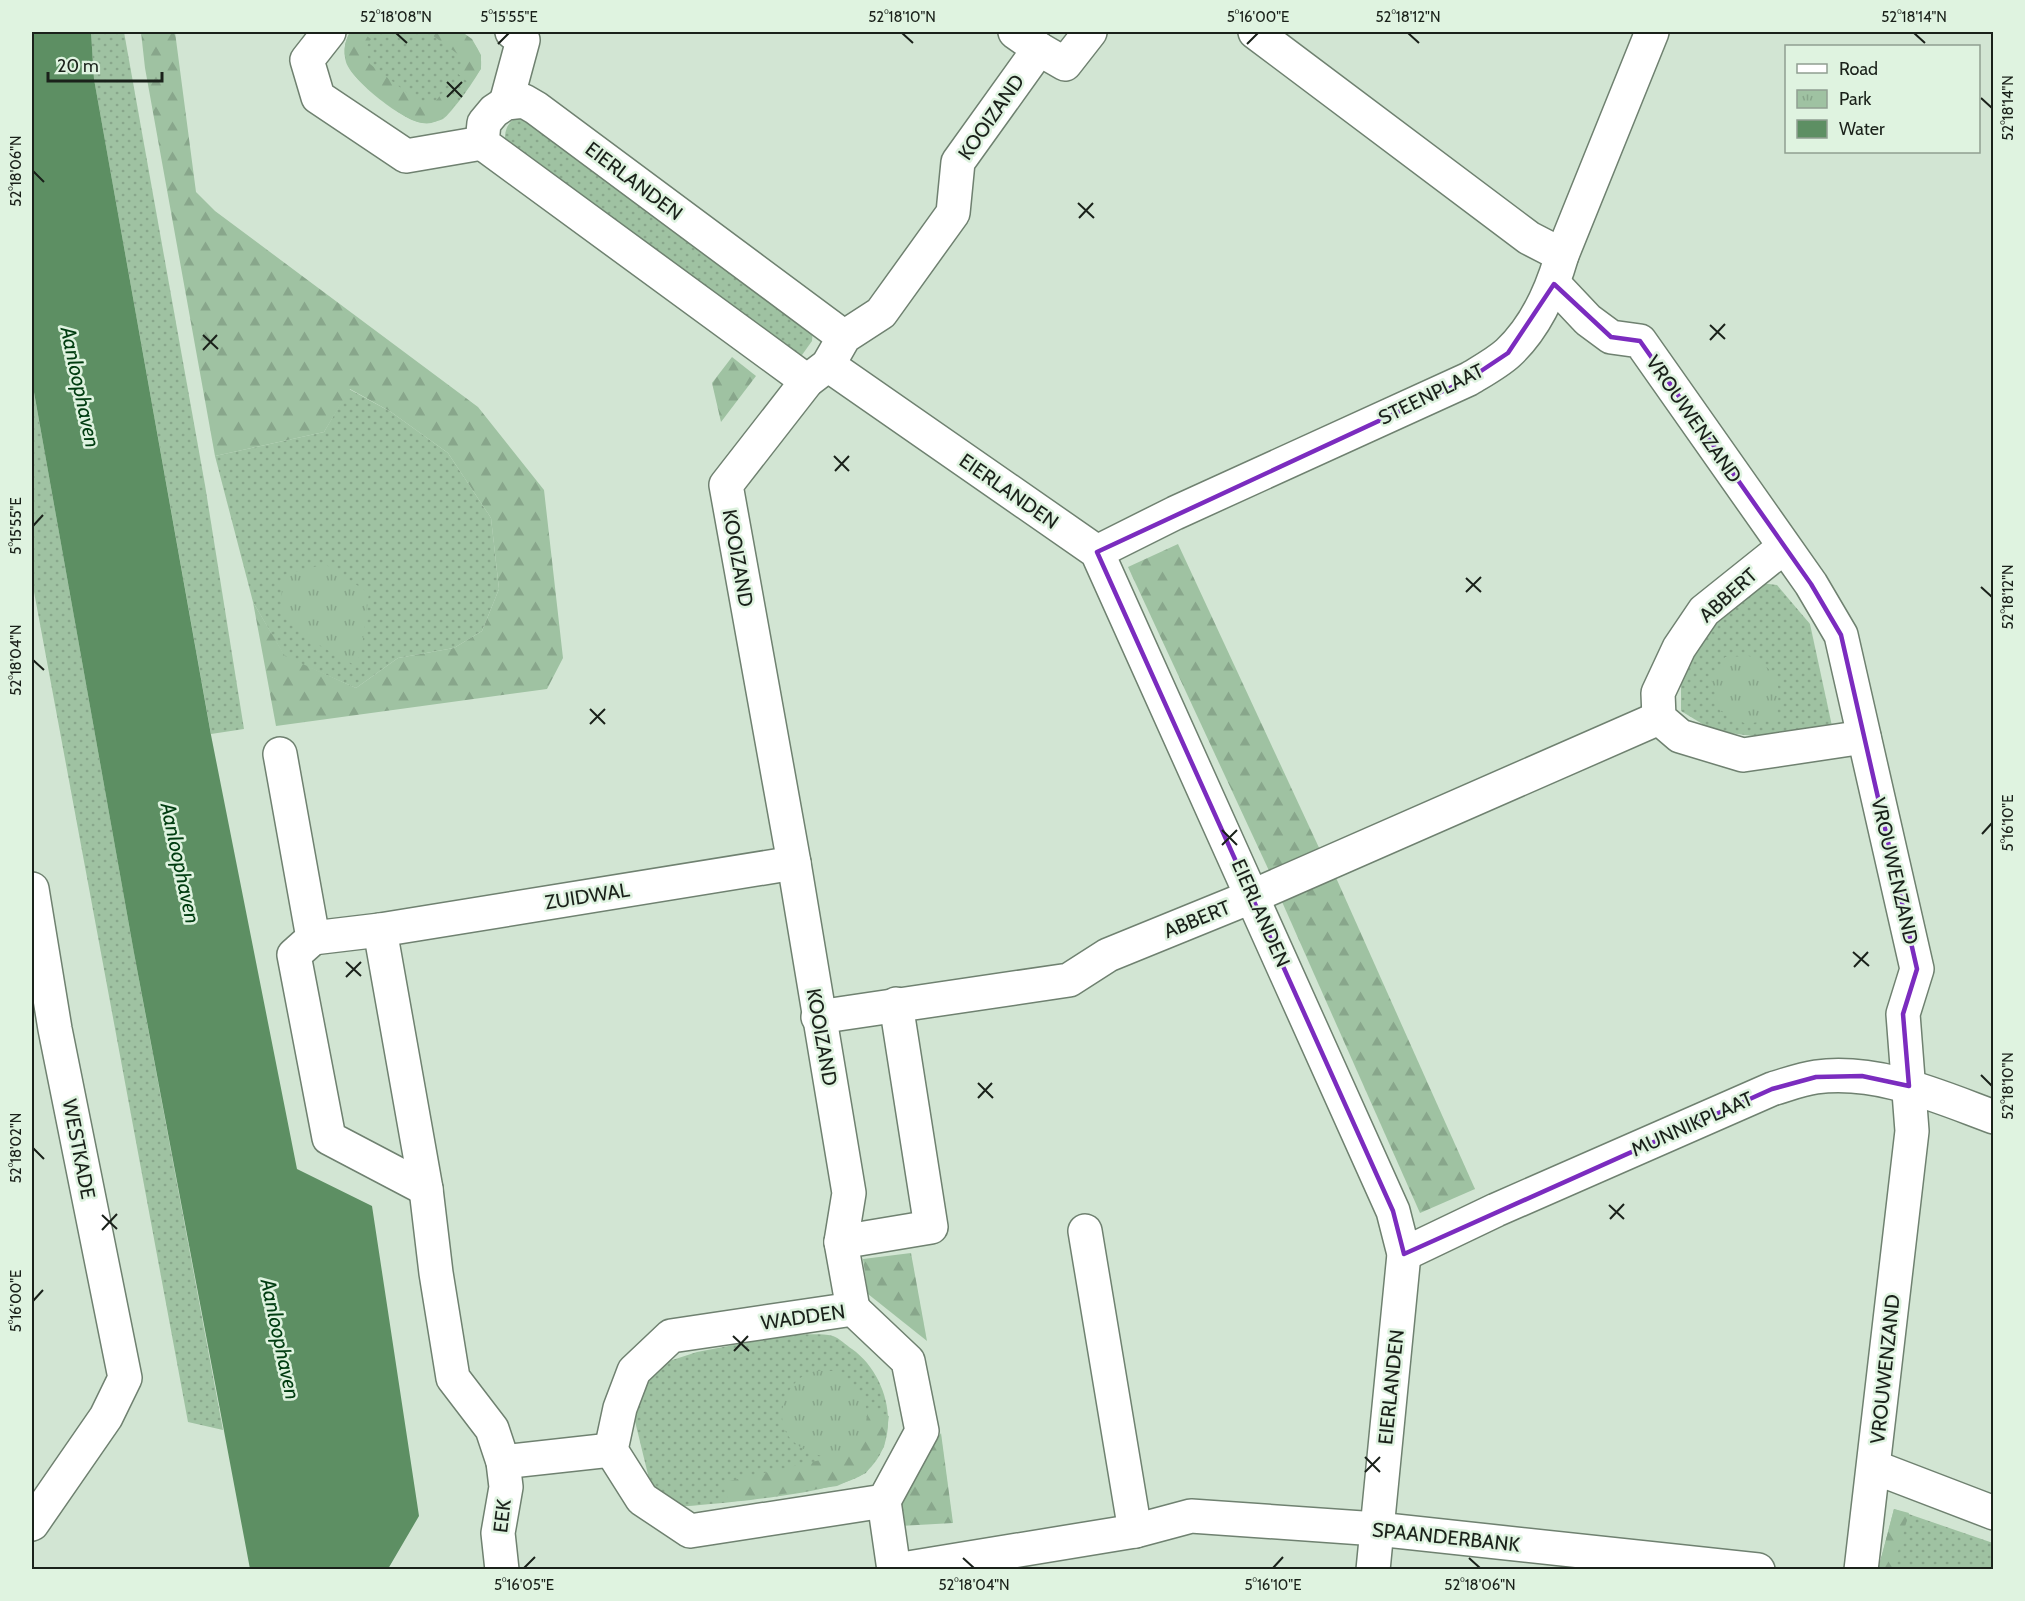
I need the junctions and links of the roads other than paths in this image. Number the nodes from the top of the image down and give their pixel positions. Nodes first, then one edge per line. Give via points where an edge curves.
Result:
1 (329, 32) edge
2 (1090, 32) edge
3 (1255, 32) edge
4 (1652, 32) edge
5 (522, 34) edge
6 (1027, 40) edge
7 (506, 103) junction
8 (482, 143) junction
9 (1558, 269) junction
10 (844, 337) junction
11 (817, 373) junction
12 (1784, 547) junction
13 (1097, 552) junction
14 (1659, 718) junction
15 (1864, 737) junction
16 (280, 754) dead end
17 (794, 863) junction
18 (32, 889) edge
19 (1254, 896) junction
20 (380, 930) junction
21 (313, 938) junction
22 (896, 1004) junction
23 (818, 1017) junction
24 (44, 1031) edge
25 (1909, 1086) junction
26 (1994, 1117) edge
27 (426, 1189) junction
28 (1085, 1232) dead end
29 (841, 1242) junction
30 (1404, 1254) junction
31 (853, 1309) junction
32 (610, 1450) junction
33 (502, 1462) junction
34 (1874, 1467) junction
35 (884, 1501) junction
36 (1994, 1513) edge
37 (32, 1524) edge
38 (1377, 1529) junction
39 (1135, 1531) junction
40 (502, 1569) edge
41 (895, 1569) edge
42 (1372, 1569) edge
43 (1758, 1569) edge
44 (1861, 1569) edge

1 - 8 street via 307,60 318,97 406,156
2 - 6 street, KOOIZAND via 1065,64
3 - 9 street, VROUWENZAND via 1529,238
4 - 9 street, STEENPLAAT
5 - 7 street
6 - 10 street, KOOIZAND via 958,162 953,213 881,313
7 - 8 street via 484,123
7 - 10 street, EIERLANDEN via 524,101 536,108
8 - 11 street, EIERLANDEN
9 - 12 street, VROUWENZAND via 1588,320 1611,337 1640,341
9 - 13 street, STEENPLAAT via 1533,321 1508,353 1469,379
10 - 11 street, KOOIZAND
11 - 13 street, EIERLANDEN
11 - 17 street, KOOIZAND via 726,485
12 - 14 street, ABBERT via 1704,611 1679,648 1658,693
12 - 15 street, VROUWENZAND via 1841,635
13 - 19 street, EIERLANDEN
14 - 15 street via 1680,736 1743,755
14 - 19 street, ABBERT
15 - 25 street, VROUWENZAND via 1917,969 1903,1014
16 - 21 street
17 - 20 street, ZUIDWAL
17 - 23 street, KOOIZAND
18 - 24 street, WESTKADE
19 - 22 street, ABBERT via 1108,955 1069,980
19 - 30 street, EIERLANDEN via 1393,1211
20 - 21 street, ZUIDWAL
20 - 27 street
21 - 27 street via 294,955 329,1137
22 - 23 street, ABBERT
22 - 29 street via 931,1227
23 - 29 street, KOOIZAND via 849,1193
24 - 37 street, WESTKADE via 125,1378 106,1418
25 - 26 street, MUNNIKPLAAT
25 - 30 street, MUNNIKPLAAT via 1851,1076 1816,1077 1772,1089
25 - 34 street, VROUWENZAND via 1912,1131
27 - 33 street via 453,1378 492,1429
28 - 39 street
29 - 31 street, KOOIZAND
30 - 38 street, EIERLANDEN
31 - 32 street, WADDEN via 671,1336 634,1371
31 - 35 street, WADDEN via 908,1361 922,1431
32 - 33 street
32 - 35 street via 642,1499 690,1531
33 - 40 street, EEK via 506,1487 498,1533
34 - 36 street
34 - 44 street, VROUWENZAND
35 - 41 street
38 - 39 street, SPAANDERBANK via 1191,1516
38 - 42 street, EIERLANDEN
38 - 43 street, SPAANDERBANK
39 - 41 street, SPAANDERBANK

